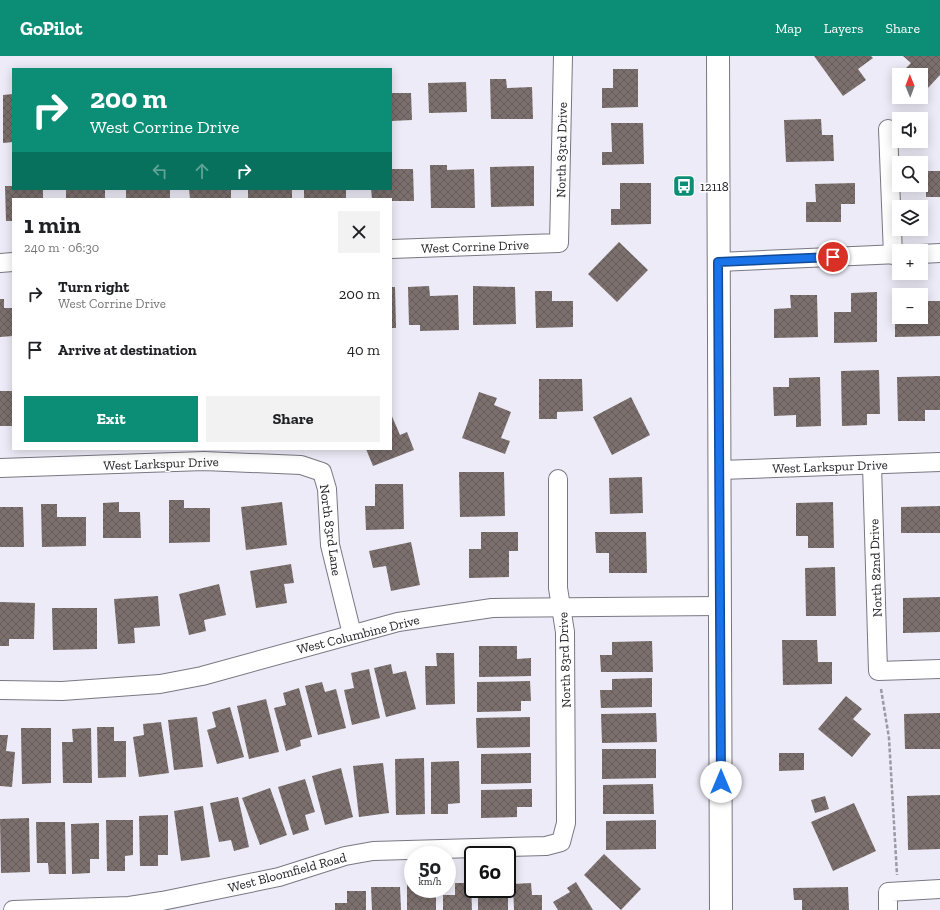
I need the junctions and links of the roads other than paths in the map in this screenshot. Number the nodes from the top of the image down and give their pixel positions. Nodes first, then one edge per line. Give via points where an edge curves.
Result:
1 (563, 56) edge
2 (718, 56) edge
3 (888, 129) dead end
4 (559, 243) joint
5 (895, 244) edge
6 (392, 249) edge
7 (940, 253) edge
8 (928, 254) edge
9 (892, 255) edge
10 (12, 262) edge
11 (718, 262) junction
12 (0, 263) edge
13 (940, 462) edge
14 (872, 465) junction
15 (0, 468) edge
16 (720, 470) junction
17 (322, 472) joint
18 (558, 479) dead end
19 (720, 606) junction
20 (562, 607) junction
21 (352, 634) junction
22 (940, 669) edge
23 (0, 690) edge
24 (561, 842) joint
25 (940, 889) edge
26 (13, 910) edge
27 (58, 910) edge
28 (721, 910) edge
29 (888, 910) edge

1 - 4 street, North 83rd Drive
2 - 11 main road
3 - 5 street
4 - 6 street, West Corrine Drive
7 - 8 street
9 - 11 street
10 - 12 street
11 - 16 main road
13 - 14 street, West Larkspur Drive
14 - 16 street, West Larkspur Drive
14 - 22 street, North 82nd Drive via 878,671
15 - 17 street, West Larkspur Drive via 204,461 301,465
16 - 19 main road
17 - 21 street, North 83rd Lane via 327,489 330,545
18 - 20 street, North 83rd Drive via 558,588
19 - 20 street, West Columbine Drive
19 - 28 main road
20 - 21 street, West Columbine Drive via 485,609 398,622
20 - 24 street, North 83rd Drive via 565,632 566,822
21 - 23 street, West Columbine Drive via 202,676 160,684 62,691
24 - 27 street, West Bloomfield Road via 546,846 373,851 345,856 279,877 162,902
25 - 29 street via 893,891
26 - 27 street, West Bloomfield Road

